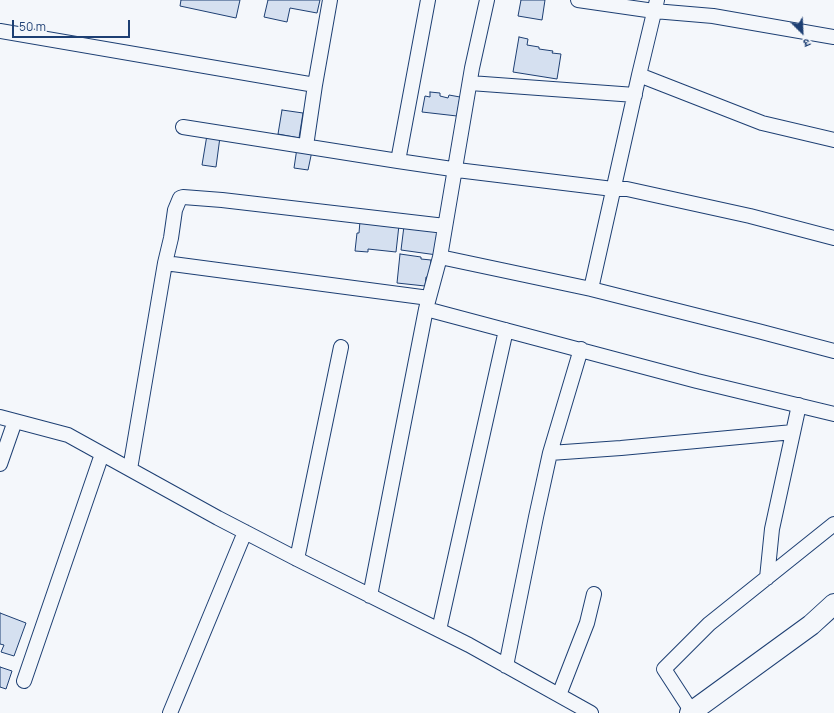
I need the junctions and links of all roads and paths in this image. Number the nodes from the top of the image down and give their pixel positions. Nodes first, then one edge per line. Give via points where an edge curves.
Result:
1 (330, 0) edge
2 (428, 0) edge
3 (487, 0) edge
4 (578, 0) edge
5 (655, 6) edge
6 (0, 31) edge
7 (834, 37) edge
8 (639, 76) junction
9 (470, 83) junction
10 (315, 85) junction
11 (634, 95) junction
12 (183, 127) dead end
13 (834, 140) edge
14 (306, 146) junction
15 (398, 161) junction
16 (454, 171) junction
17 (613, 189) junction
18 (445, 226) junction
19 (834, 238) edge
20 (440, 257) junction
21 (165, 263) junction
22 (591, 288) junction
23 (427, 303) junction
24 (506, 330) junction
25 (341, 347) dead end
26 (581, 349) junction
27 (834, 351) edge
28 (799, 405) junction
29 (834, 414) edge
30 (0, 417) edge
31 (15, 421) junction
32 (793, 432) junction
33 (550, 453) junction
34 (102, 454) junction
35 (0, 464) edge
36 (130, 469) junction
37 (834, 524) edge
38 (245, 532) junction
39 (297, 559) junction
40 (767, 578) junction
41 (594, 594) dead end
42 (370, 596) junction
43 (834, 604) edge
44 (439, 630) junction
45 (506, 666) junction
46 (24, 681) dead end
47 (559, 695) junction
48 (691, 712) edge
49 (170, 713) edge
50 (591, 713) edge

1 - 10 street
2 - 15 street
3 - 9 street
4 - 5 street
5 - 7 street
5 - 8 street
6 - 10 street
8 - 11 street
8 - 13 street via 762,123
9 - 11 street
9 - 16 street
10 - 14 street
11 - 17 street
12 - 14 street
14 - 15 street
15 - 16 street
16 - 17 street
16 - 18 street
17 - 19 street via 627,188
17 - 22 street
18 - 20 street
18 - 21 street via 183,197 180,198 175,210
20 - 22 street
20 - 23 street
21 - 23 street
21 - 36 street
22 - 27 street
23 - 24 street
23 - 42 street
24 - 26 street
24 - 44 street
25 - 39 street
26 - 28 street
26 - 33 street
28 - 29 street
28 - 32 street
30 - 31 street
31 - 34 street via 68,435
31 - 35 street
32 - 33 street
32 - 40 street via 772,529
33 - 45 street
34 - 36 street
34 - 46 street
36 - 38 street
37 - 40 street
38 - 39 street
38 - 49 street
39 - 42 street
40 - 48 street via 709,624 664,670
41 - 47 street via 587,623
42 - 44 street
43 - 48 street via 811,625
44 - 45 street
45 - 47 street
47 - 50 street

